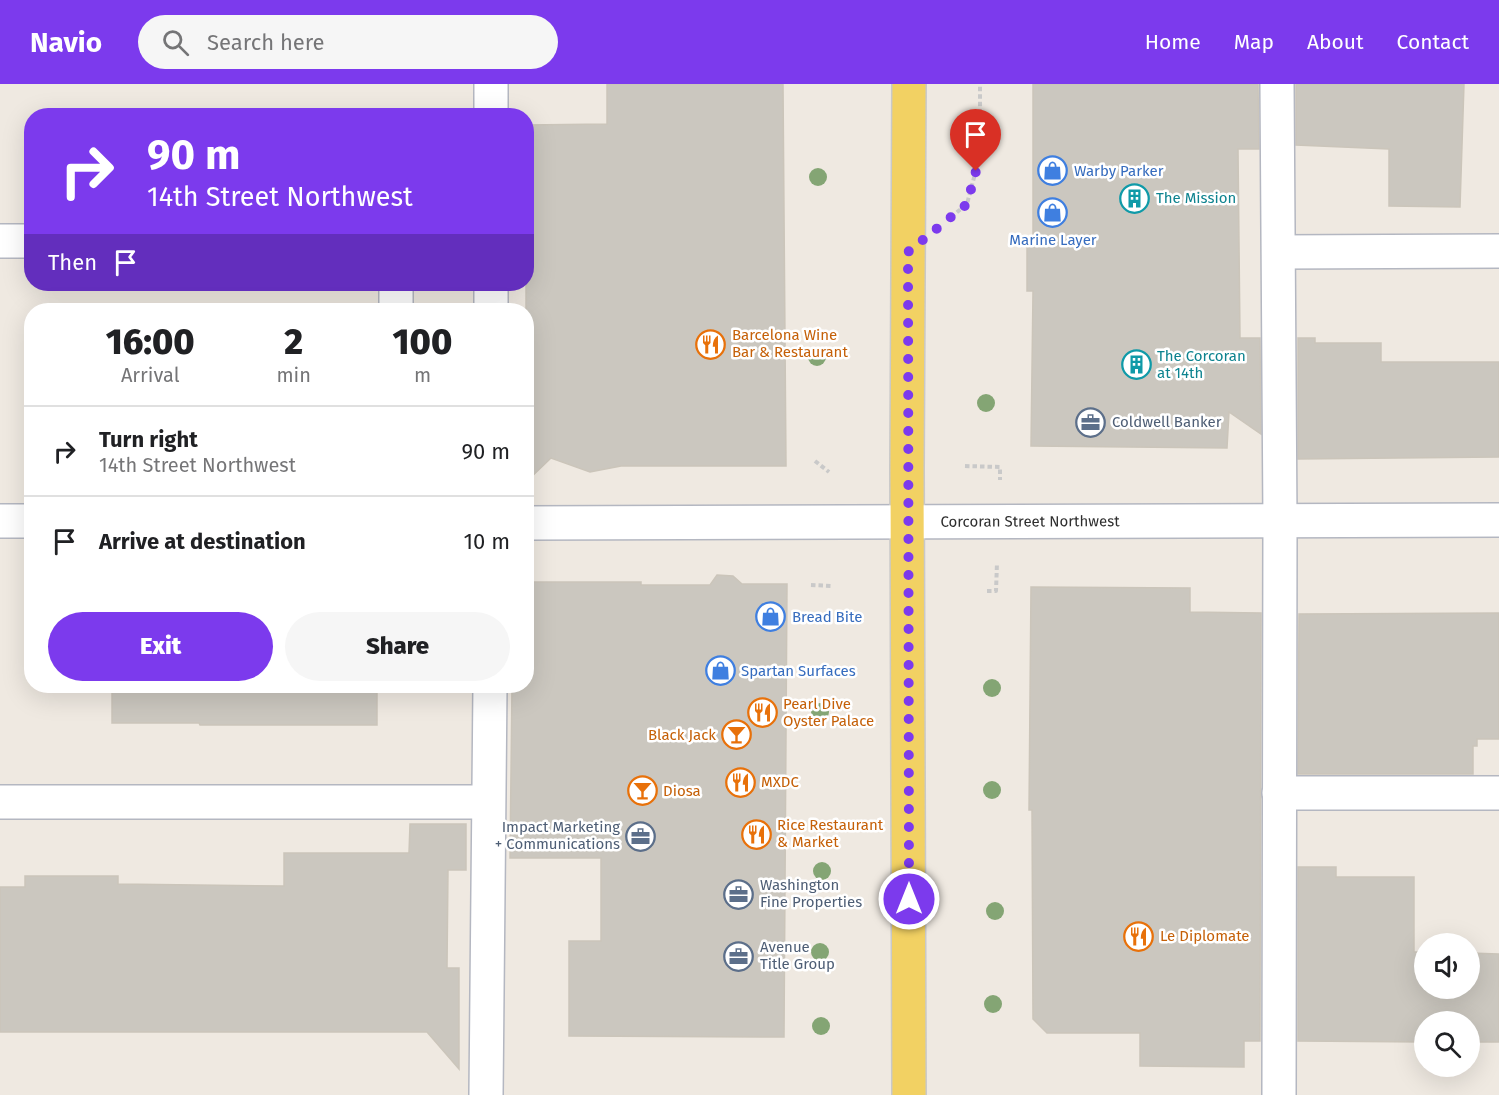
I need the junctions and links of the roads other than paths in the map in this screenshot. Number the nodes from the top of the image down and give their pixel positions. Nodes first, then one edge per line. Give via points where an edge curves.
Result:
1 (491, 84) edge
2 (909, 84) edge
3 (1277, 84) edge
4 (491, 108) edge
5 (0, 241) edge
6 (24, 241) edge
7 (1499, 251) edge
8 (1279, 252) junction
9 (1499, 520) edge
10 (0, 521) edge
11 (24, 521) edge
12 (1280, 521) junction
13 (909, 522) junction
14 (534, 523) edge
15 (490, 693) edge
16 (1280, 793) junction
17 (1499, 793) edge
18 (0, 802) edge
19 (488, 802) junction
20 (486, 1095) edge
21 (909, 1095) edge
22 (1280, 1095) edge

1 - 4 street
2 - 13 main road
3 - 8 street
5 - 6 street
7 - 8 street
8 - 12 street
9 - 12 street, Corcoran Street Northwest
10 - 11 street
12 - 13 street, Corcoran Street Northwest
12 - 16 street
13 - 14 street, Corcoran Street Northwest
13 - 21 main road
15 - 19 street
16 - 17 street
16 - 22 street
18 - 19 street
19 - 20 street

